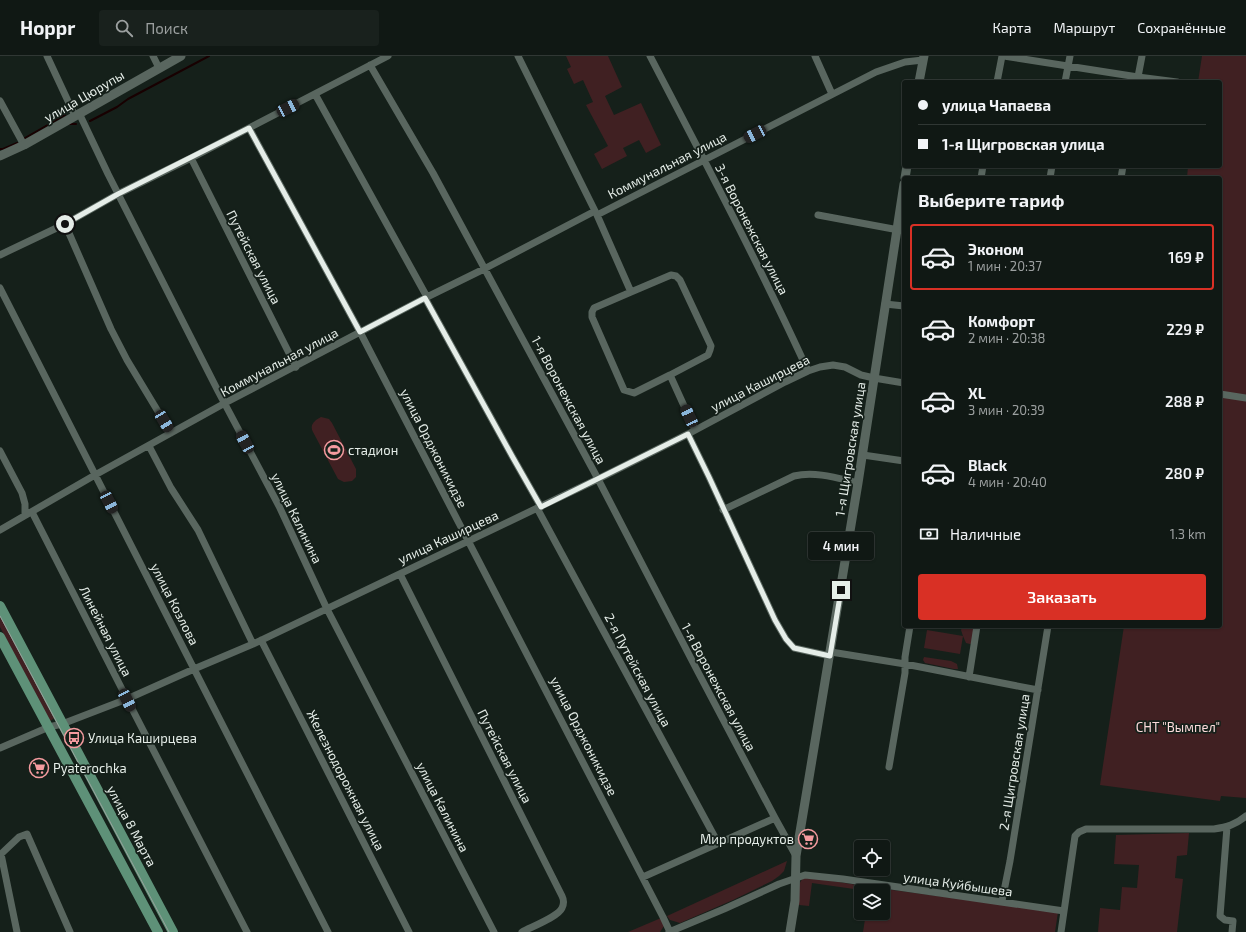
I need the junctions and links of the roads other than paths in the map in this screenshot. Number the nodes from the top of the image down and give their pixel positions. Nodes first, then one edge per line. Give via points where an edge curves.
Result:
1 (47, 56) edge
2 (153, 56) edge
3 (181, 56) edge
4 (388, 56) edge
5 (518, 56) edge
6 (650, 56) edge
7 (815, 56) edge
8 (1003, 56) edge
9 (1070, 56) edge
10 (1142, 56) edge
11 (923, 58) edge
12 (370, 65) junction
13 (1068, 66) junction
14 (159, 68) junction
15 (920, 80) edge
16 (997, 80) edge
17 (1066, 80) edge
18 (1138, 80) edge
19 (315, 94) junction
20 (832, 94) junction
21 (0, 101) edge
22 (77, 115) junction
23 (249, 128) junction
24 (24, 145) junction
25 (0, 156) edge
26 (191, 158) junction
27 (704, 160) junction
28 (118, 194) junction
29 (902, 207) edge
30 (596, 213) junction
31 (818, 215) dead end
32 (65, 224) junction
33 (900, 230) edge
34 (0, 255) edge
35 (484, 269) junction
36 (0, 288) edge
37 (630, 292) junction
38 (426, 297) junction
39 (885, 304) junction
40 (902, 306) edge
41 (360, 332) junction
42 (296, 367) junction
43 (808, 371) junction
44 (670, 375) junction
45 (874, 378) junction
46 (902, 383) edge
47 (1222, 394) edge
48 (1246, 398) edge
49 (225, 404) junction
50 (696, 430) junction
51 (172, 433) junction
52 (688, 434) junction
53 (149, 446) junction
54 (0, 451) edge
55 (862, 455) junction
56 (902, 461) edge
57 (94, 475) junction
58 (598, 479) junction
59 (858, 482) junction
60 (539, 508) junction
61 (724, 510) junction
62 (29, 514) junction
63 (0, 530) edge
64 (469, 541) junction
65 (400, 574) junction
66 (0, 606) edge
67 (326, 609) junction
68 (910, 628) edge
69 (977, 628) edge
70 (1048, 628) edge
71 (0, 637) edge
72 (261, 640) junction
73 (253, 644) junction
74 (830, 654) junction
75 (905, 664) junction
76 (194, 669) junction
77 (969, 677) junction
78 (1038, 690) junction
79 (127, 700) junction
80 (62, 724) junction
81 (49, 727) junction
82 (0, 748) edge
83 (889, 767) dead end
84 (1246, 816) edge
85 (775, 818) junction
86 (1227, 827) junction
87 (718, 843) junction
88 (1, 854) edge
89 (796, 856) junction
90 (643, 877) junction
91 (795, 877) junction
92 (1002, 901) junction
93 (1064, 911) junction
94 (17, 932) edge
95 (70, 932) edge
96 (158, 932) edge
97 (174, 932) edge
98 (247, 932) edge
99 (328, 932) edge
100 (409, 932) edge
101 (494, 932) edge
102 (522, 932) edge
103 (670, 932) edge
104 (790, 932) edge
105 (1061, 932) edge
106 (1232, 932) edge

1 - 22 street, улица Калинина
2 - 14 street
3 - 14 street, улица Цюрупы
4 - 12 street
5 - 30 street
6 - 27 street, 3-я Воронежская улица
7 - 20 street
8 - 13 street
8 - 16 street
9 - 13 street
10 - 18 street
11 - 15 street
11 - 20 street, Коммунальная улица via 876,72
12 - 19 street
12 - 35 street, 1-я Воронежская улица via 433,173
13 - 17 street
13 - 18 street
14 - 22 street, улица Цюрупы
19 - 23 street
19 - 38 street, 2-я Путейская улица
20 - 27 street, Коммунальная улица
21 - 24 street
22 - 24 street, улица Цюрупы
22 - 28 street, улица Калинина
23 - 26 street
23 - 41 street, улица Орджоникидзе
24 - 25 street, улица Цюрупы
26 - 28 street
26 - 42 street, Путейская улица
27 - 30 street, Коммунальная улица
27 - 43 street, 3-я Воронежская улица
28 - 32 street
28 - 49 street, улица Калинина
29 - 33 street, 1-я Щигровская улица
30 - 35 street, Коммунальная улица
30 - 37 street
31 - 33 street
32 - 34 street
32 - 51 street via 111,329
33 - 39 street, 1-я Щигровская улица
35 - 38 street, Коммунальная улица
35 - 58 street, 1-я Воронежская улица
36 - 57 street, улица Козлова
37 - 44 street via 594,308 592,312 624,390 634,393
37 - 44 street via 671,275 680,280 711,346 708,355
38 - 41 street, Коммунальная улица
38 - 60 street, 2-я Путейская улица
39 - 40 street
39 - 45 street, 1-я Щигровская улица
41 - 42 street, Коммунальная улица
41 - 64 street, улица Орджоникидзе
42 - 49 street, Коммунальная улица
43 - 45 street, улица Каширцева via 833,365
43 - 50 street, улица Каширцева
44 - 50 street
45 - 46 street, улица Каширцева
45 - 55 street, 1-я Щигровская улица
47 - 48 street
49 - 51 street, Коммунальная улица
49 - 67 street, улица Калинина via 279,506
50 - 52 street, улица Каширцева
51 - 53 street, Коммунальная улица
52 - 58 street, улица Каширцева
52 - 61 street
53 - 57 street, Коммунальная улица
53 - 73 street via 171,488 198,530
54 - 62 street, Линейная улица via 22,493
55 - 56 street
55 - 59 street, 1-я Щигровская улица
57 - 62 street, Коммунальная улица
57 - 76 street, улица Козлова
58 - 60 street, улица Каширцева
58 - 85 street, 1-я Воронежская улица
59 - 61 street via 814,474 794,476
59 - 74 street, 1-я Щигровская улица
60 - 64 street, улица Каширцева
60 - 87 street, 2-я Путейская улица
61 - 74 street via 786,639 794,648
62 - 63 street, Коммунальная улица
62 - 79 street, Линейная улица
64 - 65 street, улица Каширцева
64 - 90 street, улица Орджоникидзе
65 - 67 street, улица Каширцева
65 - 102 street, Путейская улица via 562,896 562,910
66 - 80 main road, улица 8 Марта
67 - 72 street, улица Каширцева
67 - 101 street, улица Калинина
68 - 75 street
69 - 77 street
70 - 78 street, 2-я Щигровская улица
71 - 81 main road, улица 8 Марта
72 - 73 street, улица Каширцева
72 - 100 street, Железнодорожная улица
73 - 76 street, улица Каширцева
74 - 75 street
74 - 89 street, 1-я Щигровская улица
75 - 77 street
75 - 83 street
76 - 79 street, улица Каширцева
76 - 99 street, улица Козлова
77 - 78 street
78 - 92 street, 2-я Щигровская улица
79 - 80 street, улица Каширцева
79 - 98 street, Линейная улица
80 - 81 street, улица Каширцева
80 - 97 main road, улица 8 Марта
81 - 82 street, улица Каширцева
81 - 96 main road, улица 8 Марта
84 - 86 street via 1238,823
85 - 87 street
85 - 89 street, 1-я Воронежская улица
86 - 93 street via 1086,829 1079,832 1076,836
86 - 106 street via 1220,916 1233,921
87 - 90 street
88 - 94 street
88 - 95 street via 19,837 28,835
89 - 91 street, 1-я Щигровская улица
90 - 103 street, улица Орджоникидзе
91 - 92 street, улица Куйбышева via 810,875
91 - 103 street, улица Куйбышева
91 - 104 street, 1-я Щигровская улица via 795,901
92 - 93 street, улица Куйбышева
93 - 105 street

